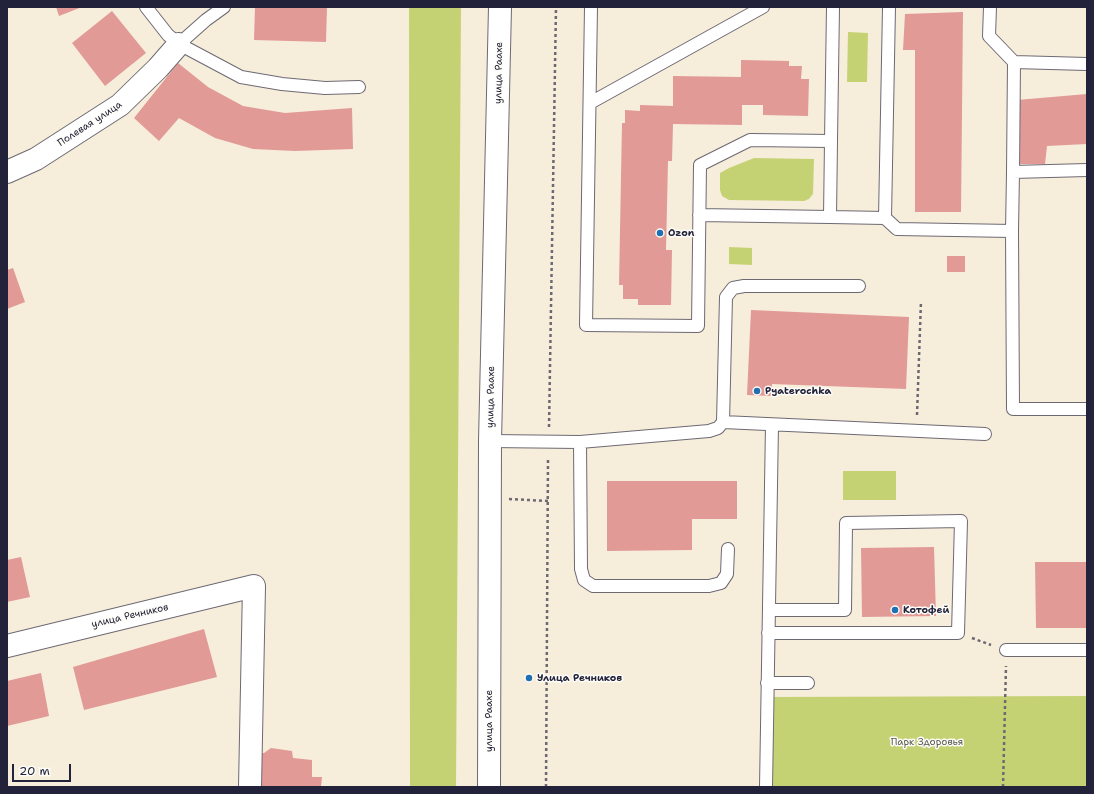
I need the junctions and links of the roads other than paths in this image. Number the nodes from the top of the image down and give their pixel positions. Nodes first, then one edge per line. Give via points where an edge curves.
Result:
1 (146, 7) edge
2 (224, 7) edge
3 (500, 7) edge
4 (591, 7) edge
5 (763, 7) edge
6 (833, 7) edge
7 (888, 7) edge
8 (990, 7) edge
9 (179, 44) junction
10 (1014, 62) junction
11 (1087, 64) edge
12 (359, 87) dead end
13 (590, 102) junction
14 (831, 141) junction
15 (1087, 170) edge
16 (7, 172) edge
17 (1013, 172) junction
18 (699, 215) junction
19 (830, 217) junction
20 (885, 218) junction
21 (1012, 231) junction
22 (859, 286) dead end
23 (1087, 409) edge
24 (723, 422) junction
25 (772, 425) junction
26 (985, 434) dead end
27 (490, 441) junction
28 (580, 442) junction
29 (728, 549) dead end
30 (769, 610) junction
31 (768, 633) junction
32 (7, 646) edge
33 (1006, 650) road end
34 (1087, 650) edge
35 (768, 683) junction
36 (808, 683) dead end
37 (250, 787) edge
38 (489, 787) edge
39 (766, 787) edge

1 - 9 lane via 168,35
2 - 9 lane
3 - 27 main road, улица Раахе
4 - 13 lane
5 - 13 lane
6 - 14 lane
7 - 20 lane
8 - 10 lane via 989,36
9 - 12 lane via 241,77 289,85
9 - 16 main road, Полевая улица via 120,105 36,159
10 - 11 lane
10 - 17 lane
13 - 18 lane via 586,324 698,326
14 - 18 lane via 750,140 700,165
14 - 19 lane
15 - 17 lane
17 - 21 lane
18 - 19 lane
19 - 20 lane
20 - 21 lane via 897,229
21 - 23 lane via 1013,409
22 - 24 lane via 733,288 726,297
24 - 25 lane
24 - 28 lane via 718,428 709,431
25 - 26 lane
25 - 30 lane
27 - 28 lane
27 - 38 main road, улица Раахе
28 - 29 lane via 581,569 584,580 593,586 708,586 721,583 726,574
30 - 31 lane
30 - 31 lane via 845,610 846,523 961,521 958,633
31 - 35 lane
32 - 37 main road, улица Речников via 254,586
33 - 34 lane
35 - 36 lane
35 - 39 lane

